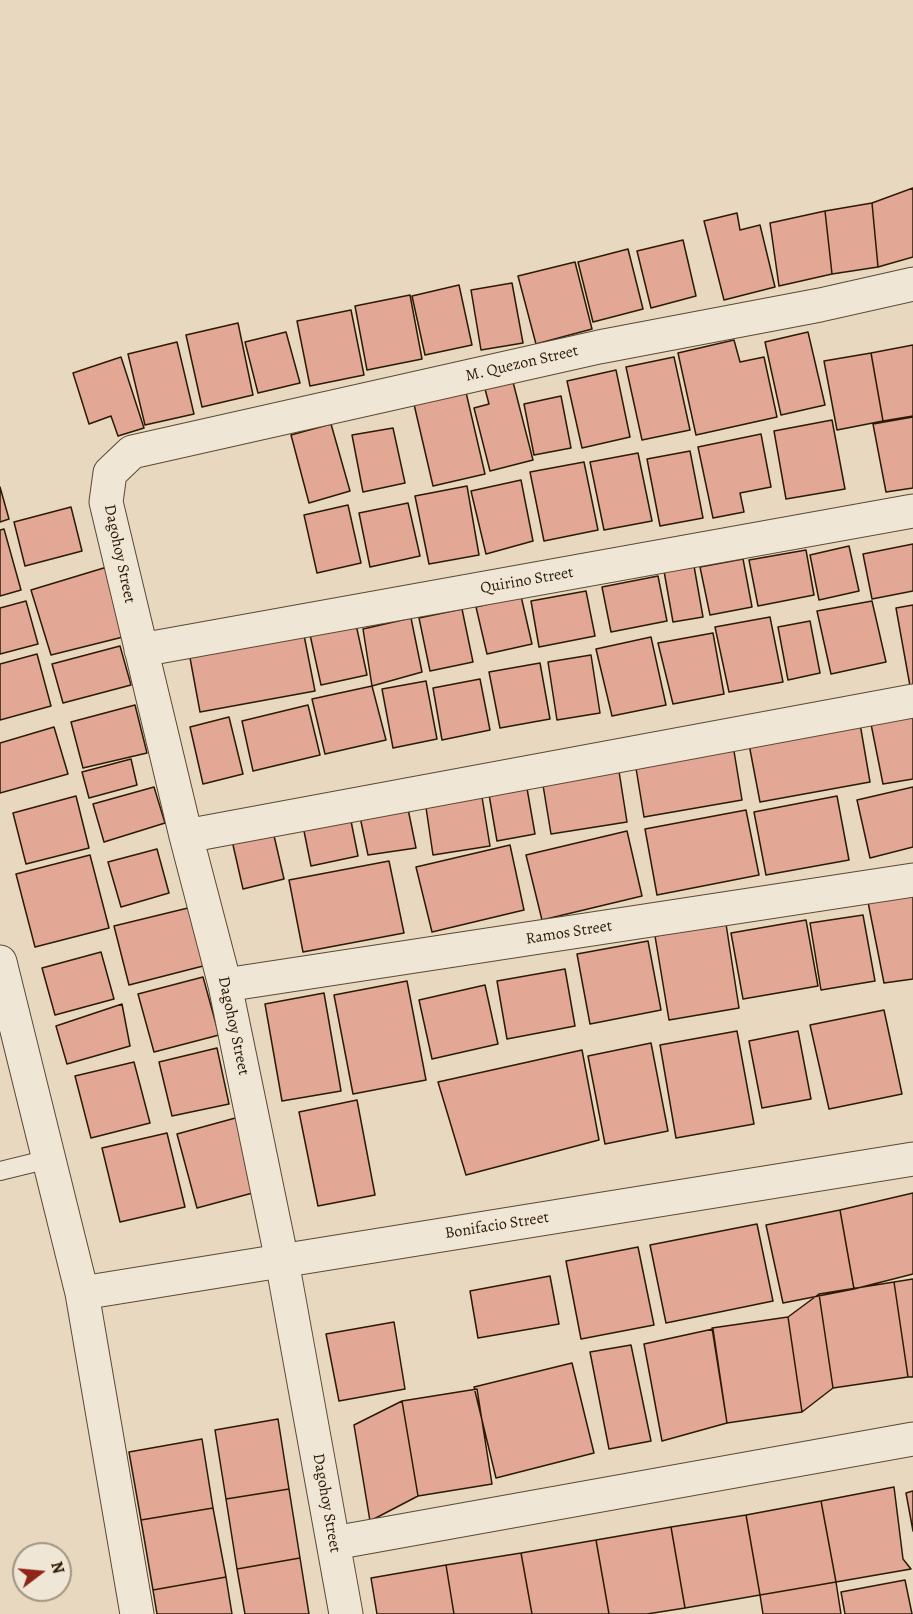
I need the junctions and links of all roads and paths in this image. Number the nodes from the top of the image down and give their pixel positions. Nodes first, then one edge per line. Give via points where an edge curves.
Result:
1 (913, 284) edge
2 (132, 452) joint
3 (913, 511) edge
4 (141, 650) junction
5 (913, 701) edge
6 (186, 836) junction
7 (913, 880) edge
8 (0, 962) edge
9 (225, 985) junction
10 (913, 1159) edge
11 (48, 1160) junction
12 (0, 1171) edge
13 (282, 1260) junction
14 (82, 1293) junction
15 (913, 1439) edge
16 (334, 1543) junction
17 (137, 1614) edge
18 (346, 1614) edge

1 - 2 street, M. Quezon Street via 599,347
2 - 4 street, Dagohoy Street via 110,473 106,502
3 - 4 street, Quirino Street
4 - 6 street, Dagohoy Street
5 - 6 street
6 - 9 street, Dagohoy Street
7 - 9 street, Ramos Street
8 - 11 street
9 - 13 street, Dagohoy Street
10 - 13 street, Bonifacio Street
11 - 12 lane
11 - 14 street
13 - 14 street, Bonifacio Street
13 - 16 street, Dagohoy Street
14 - 17 street
15 - 16 street
16 - 18 street, Dagohoy Street

